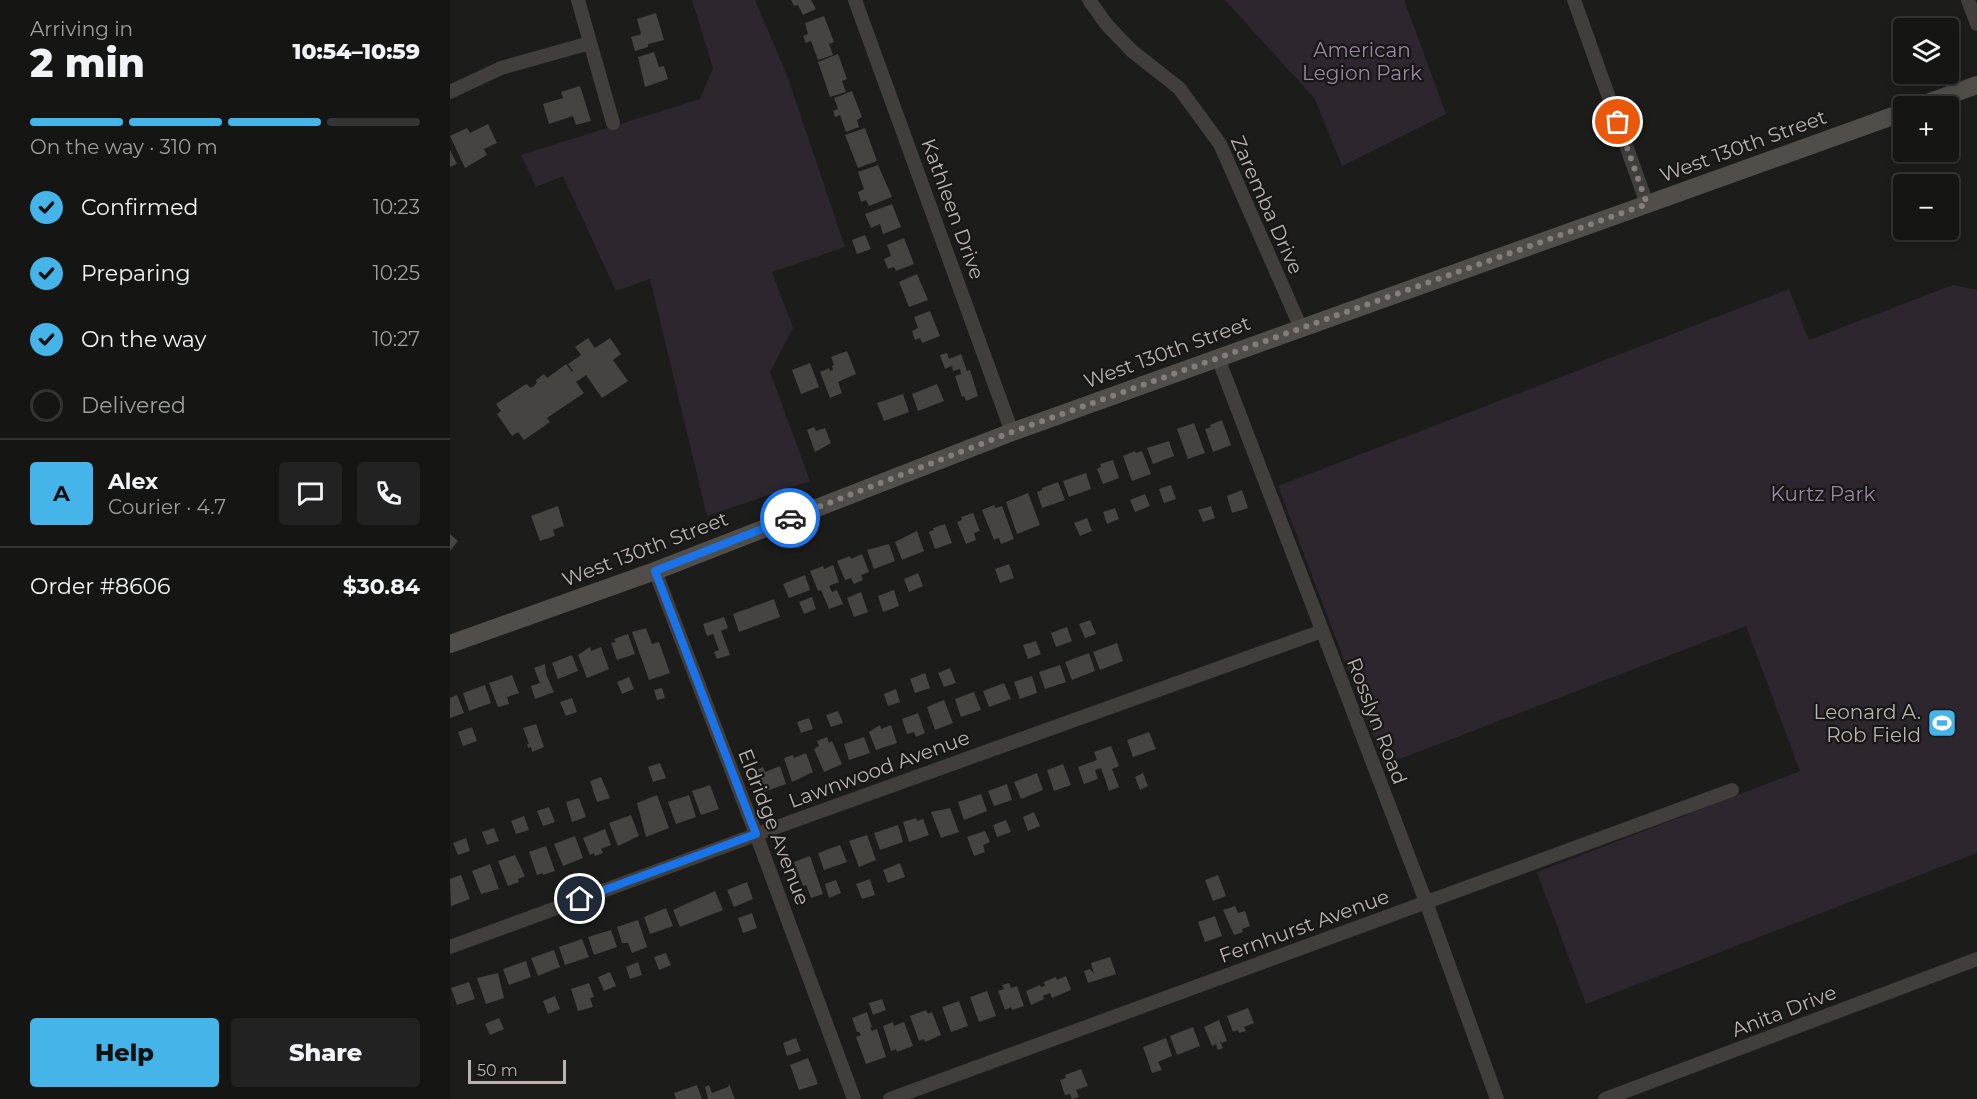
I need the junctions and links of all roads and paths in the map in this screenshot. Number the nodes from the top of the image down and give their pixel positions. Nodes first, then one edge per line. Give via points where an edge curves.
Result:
1 (578, 0) edge
2 (855, 0) edge
3 (1089, 0) edge
4 (1574, 0) edge
5 (1968, 0) edge
6 (1977, 24) edge
7 (590, 43) junction
8 (1977, 85) edge
9 (450, 92) edge
10 (1947, 96) edge
11 (1893, 116) edge
12 (613, 123) dead end
13 (1647, 204) junction
14 (1300, 328) junction
15 (1218, 358) junction
16 (1012, 432) junction
17 (655, 571) junction
18 (1322, 631) junction
19 (450, 644) edge
20 (1732, 790) dead end
21 (756, 834) junction
22 (1426, 902) junction
23 (450, 947) edge
24 (1977, 959) edge
25 (854, 1099) edge
26 (890, 1099) edge
27 (1497, 1099) edge
28 (1605, 1099) edge

1 - 7 street
2 - 16 street, Kathleen Drive
3 - 14 street, Zaremba Drive via 1132,51 1179,88 1220,144
4 - 13 street
5 - 6 street
7 - 9 street via 501,68
7 - 12 street
8 - 10 main road
11 - 13 main road, West 130th Street
13 - 14 main road, West 130th Street
14 - 15 main road, West 130th Street
15 - 16 main road, West 130th Street
15 - 18 street, Rosslyn Road
16 - 17 main road, West 130th Street
17 - 19 main road, West 130th Street
17 - 21 street, Eldridge Avenue
18 - 21 street, Lawnwood Avenue
18 - 22 street, Rosslyn Road
20 - 22 street, Fernhurst Avenue
21 - 23 street, Lawnwood Avenue
21 - 25 street, Eldridge Avenue
22 - 26 street, Fernhurst Avenue
22 - 27 street, Rosslyn Road
24 - 28 street, Anita Drive

